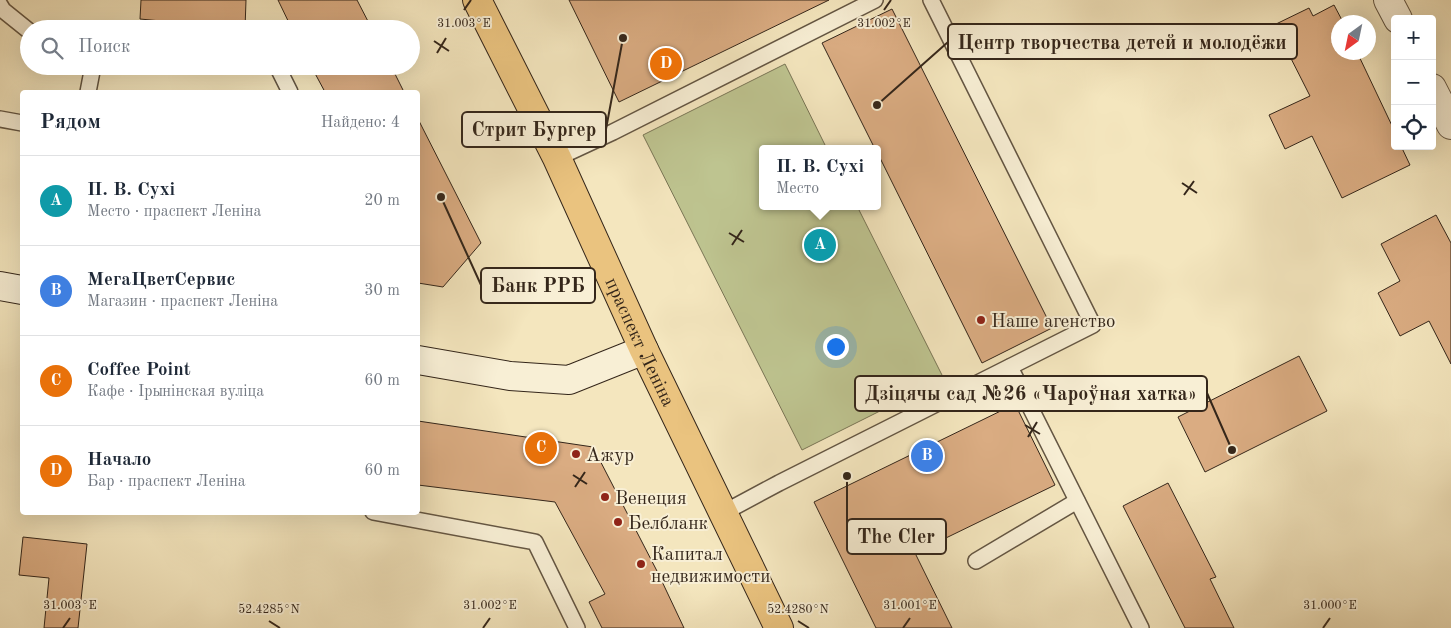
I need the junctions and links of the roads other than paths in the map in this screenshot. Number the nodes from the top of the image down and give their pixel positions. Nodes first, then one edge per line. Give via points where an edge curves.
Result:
1 (476, 0) edge
2 (875, 0) edge
3 (930, 0) edge
4 (1388, 0) edge
5 (5, 5) edge
6 (1396, 15) edge
7 (20, 21) edge
8 (91, 75) edge
9 (282, 75) edge
10 (88, 90) edge
11 (289, 90) edge
12 (1436, 96) edge
13 (0, 119) edge
14 (20, 123) edge
15 (1451, 125) edge
16 (557, 158) junction
17 (0, 286) edge
18 (20, 290) edge
19 (644, 350) junction
20 (420, 360) edge
21 (1010, 367) junction
22 (1077, 501) junction
23 (723, 513) junction
24 (389, 515) edge
25 (976, 561) dead end
26 (577, 628) edge
27 (779, 628) edge
28 (1141, 628) edge

1 - 16 main road, праспект Леніна
2 - 16 lane
3 - 21 lane via 1094,325
4 - 6 street
5 - 7 lane
8 - 10 lane
9 - 11 lane
12 - 15 street
13 - 14 lane
16 - 19 main road, праспект Леніна
17 - 18 street
19 - 20 street via 569,380 510,376
19 - 23 main road, праспект Леніна
21 - 22 lane
21 - 23 lane
22 - 25 lane
22 - 28 lane
23 - 27 main road, праспект Леніна
24 - 26 lane via 535,542

